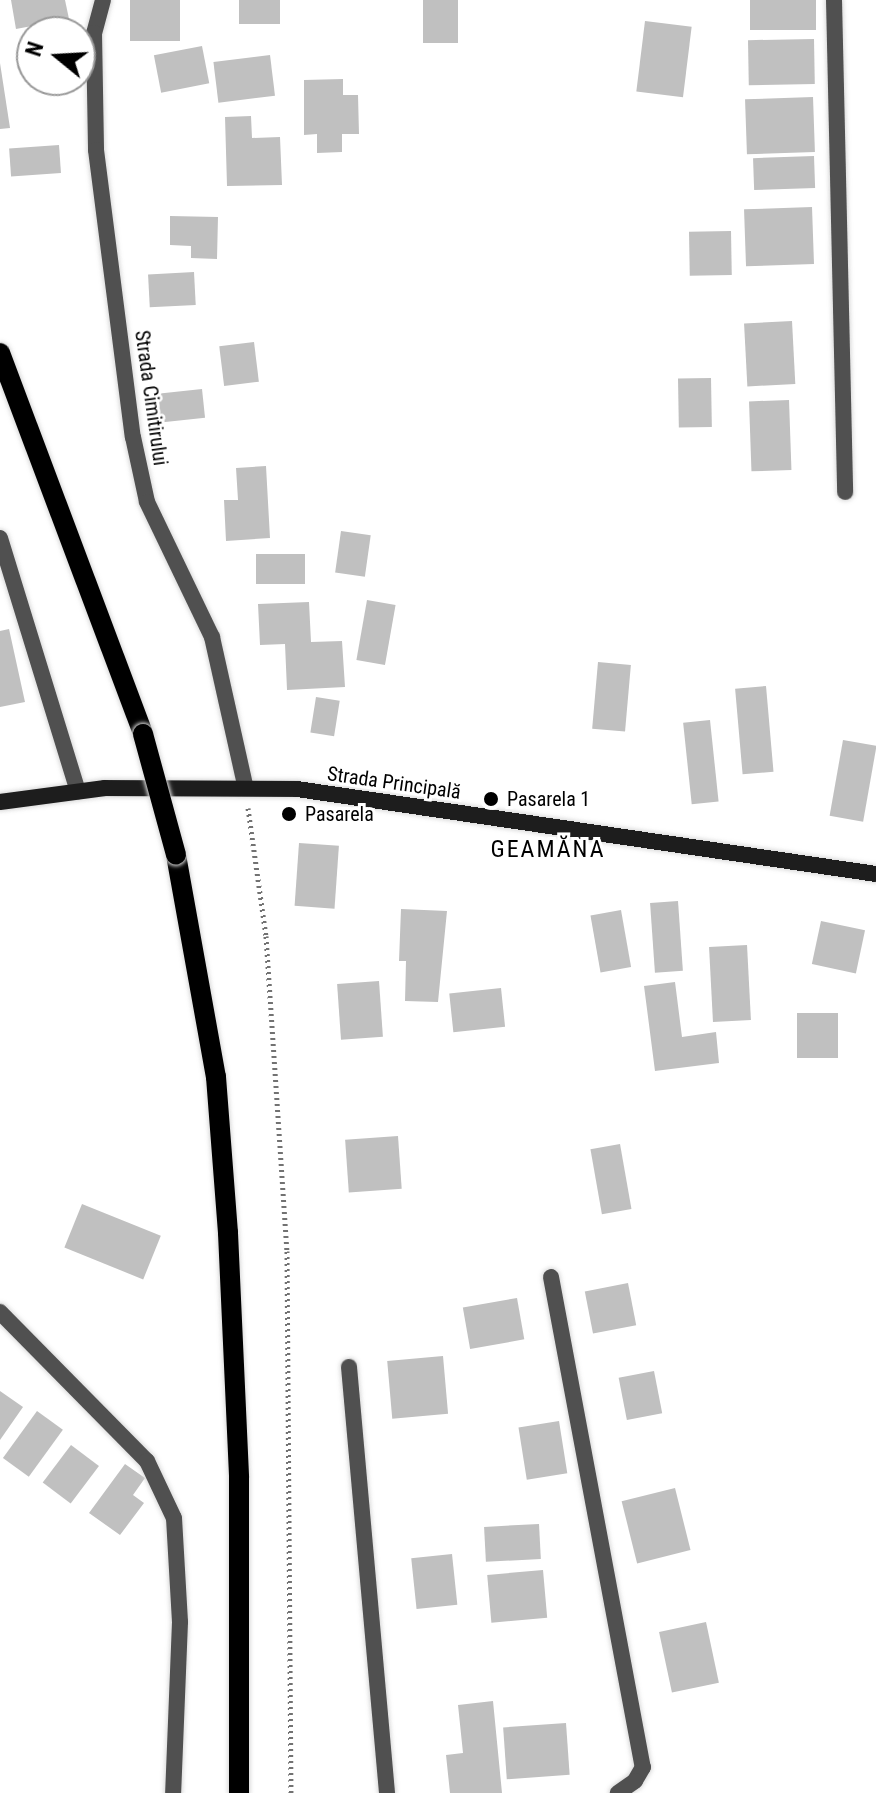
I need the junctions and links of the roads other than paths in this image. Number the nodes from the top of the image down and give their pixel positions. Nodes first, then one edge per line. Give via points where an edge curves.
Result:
1 (103, 0) edge
2 (834, 0) edge
3 (0, 353) edge
4 (845, 492) dead end
5 (0, 538) edge
6 (245, 785) junction
7 (78, 791) junction
8 (0, 802) edge
9 (876, 874) edge
10 (551, 1277) dead end
11 (0, 1312) edge
12 (349, 1367) dead end
13 (173, 1793) edge
14 (239, 1793) edge
15 (387, 1793) edge
16 (618, 1793) edge

1 - 6 street, Strada Cimitirului via 94,33 96,150 133,437 147,502 212,637
2 - 4 street
3 - 14 main road, bridge via 143,734 176,855 216,1077 239,1478
5 - 7 street
6 - 7 main road, Strada Principală
6 - 9 main road, Strada Principală
7 - 8 main road, Strada Principală
10 - 16 street via 643,1767
11 - 13 street via 147,1461 174,1518 180,1622
12 - 15 street

